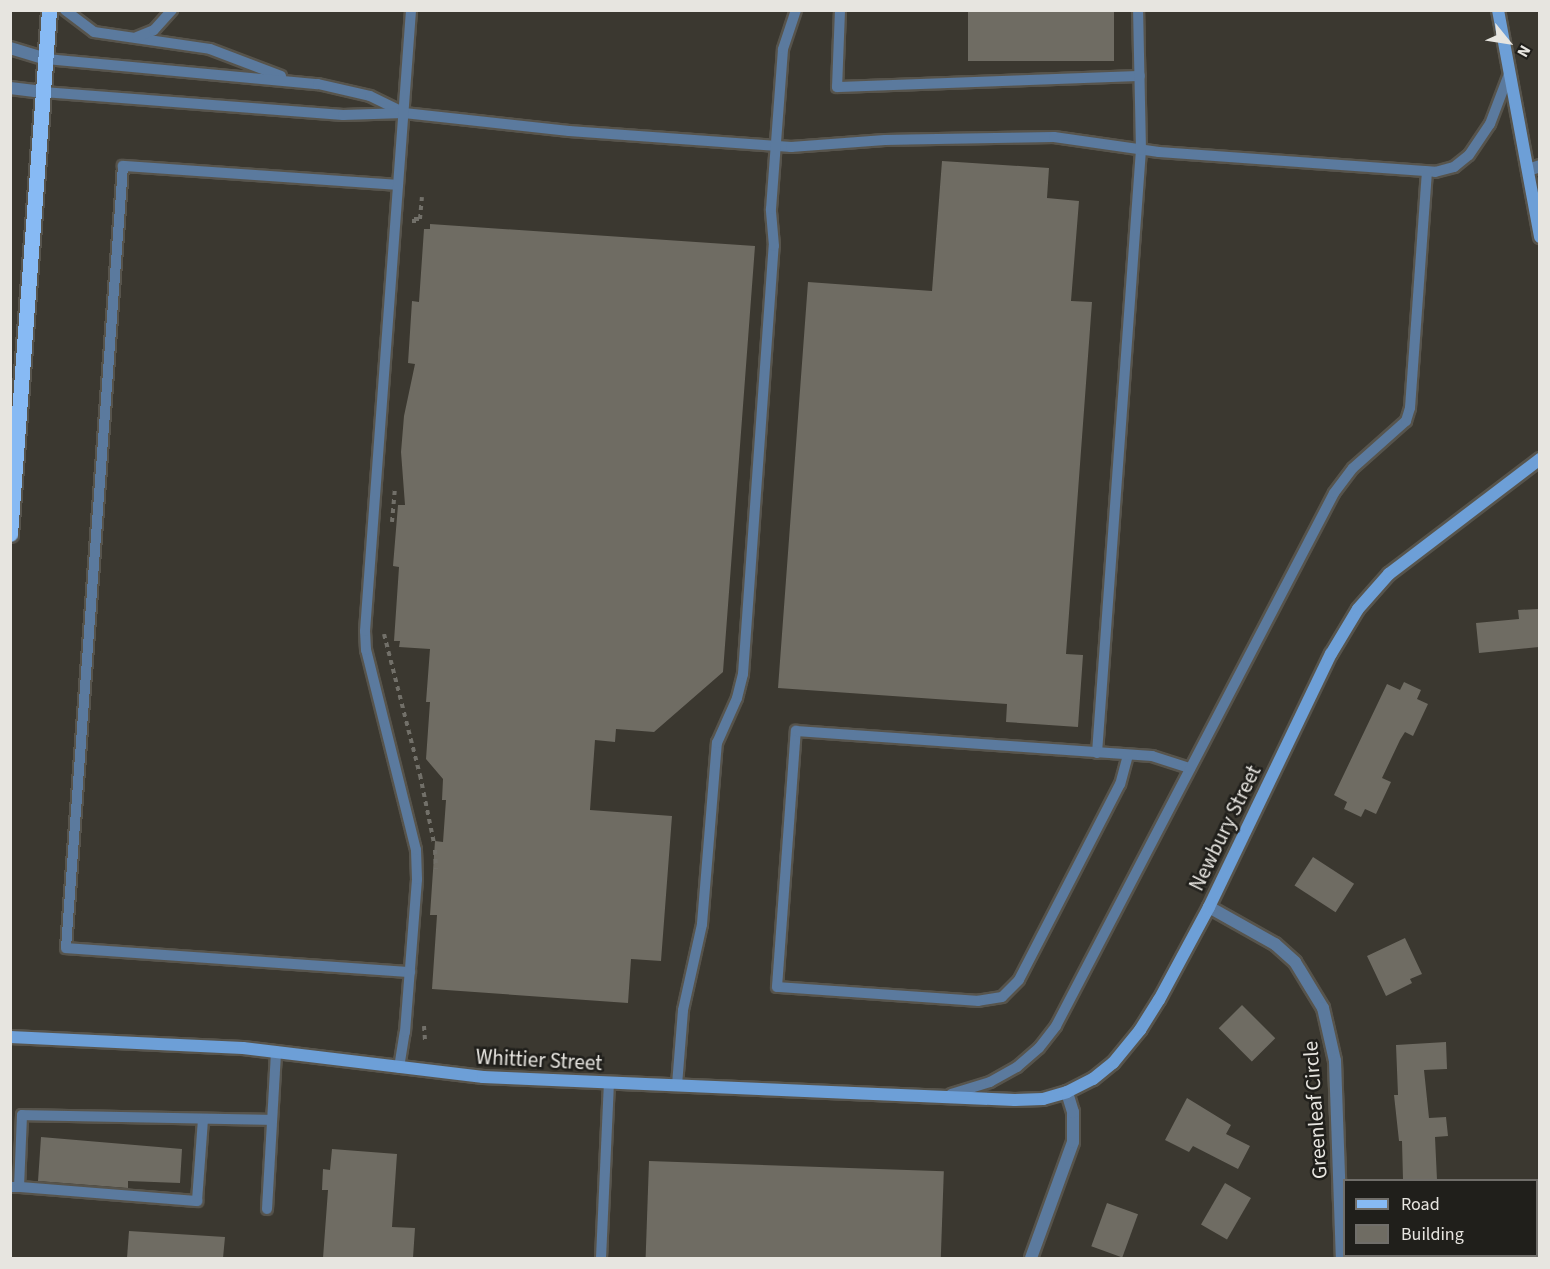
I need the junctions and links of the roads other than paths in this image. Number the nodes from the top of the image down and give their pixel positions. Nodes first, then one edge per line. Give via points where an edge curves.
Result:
1 (50, 10) edge
2 (65, 10) edge
3 (172, 10) edge
4 (411, 10) edge
5 (796, 10) edge
6 (840, 10) edge
7 (1138, 10) edge
8 (1498, 10) edge
9 (129, 38) junction
10 (10, 48) edge
11 (46, 59) junction
12 (1509, 74) junction
13 (1140, 76) junction
14 (292, 80) junction
15 (10, 88) edge
16 (43, 92) junction
17 (404, 113) junction
18 (776, 147) junction
19 (1141, 150) junction
20 (1534, 168) edge
21 (1428, 172) junction
22 (398, 185) junction
23 (1539, 237) edge
24 (1539, 459) edge
25 (10, 534) edge
26 (1097, 753) junction
27 (1128, 755) junction
28 (1190, 768) junction
29 (1209, 907) junction
30 (410, 972) junction
31 (10, 1036) edge
32 (276, 1051) junction
33 (399, 1068) junction
34 (609, 1083) junction
35 (677, 1085) junction
36 (1067, 1092) junction
37 (934, 1096) junction
38 (203, 1119) junction
39 (272, 1120) junction
40 (15, 1187) edge
41 (267, 1209) dead end
42 (601, 1258) edge
43 (1030, 1258) edge
44 (1342, 1258) edge

1 - 11 main road
2 - 9 lane via 94,32
3 - 9 lane via 154,30
4 - 17 lane
5 - 18 lane via 783,49
6 - 13 lane via 837,87
7 - 13 lane
8 - 12 street
9 - 14 lane via 210,49
10 - 11 street
11 - 14 lane
11 - 16 main road
12 - 20 street
12 - 21 lane via 1490,124 1469,155 1449,169
13 - 19 lane
14 - 17 lane via 355,91
15 - 16 street
16 - 17 lane via 335,114
16 - 25 main road
17 - 18 lane
17 - 22 lane
18 - 19 lane via 885,140 1054,137
18 - 35 lane via 771,215 774,246 743,674 717,743 702,924 683,1010
19 - 21 lane
19 - 26 lane
20 - 23 street
21 - 28 lane via 1408,416 1398,430 1353,468 1334,493
22 - 30 lane via 365,631 366,650 415,844 417,879
22 - 30 lane via 123,166 66,948
24 - 29 street, Newbury Street via 1403,563 1377,585 1358,609 1331,654
26 - 27 lane
26 - 27 lane via 796,732 777,987 978,1001 1009,992 1019,980 1120,784
27 - 28 lane via 1162,758
28 - 37 lane via 1048,1038 1004,1076 963,1092
29 - 36 street, Newbury Street via 1159,1000 1131,1042 1103,1072
29 - 44 street, Greenleaf Circle via 1282,950 1295,962 1323,1008 1335,1061
30 - 33 lane
31 - 32 street, Whittier Street
32 - 33 street, Whittier Street
32 - 39 lane
33 - 34 street, Whittier Street
34 - 35 street, Whittier Street
34 - 42 lane
35 - 37 street, Whittier Street
36 - 37 street, Whittier Street via 1030,1100
36 - 43 street via 1074,1121 1072,1142
38 - 39 lane
38 - 40 lane via 22,1114
38 - 40 lane via 197,1201
39 - 41 lane

